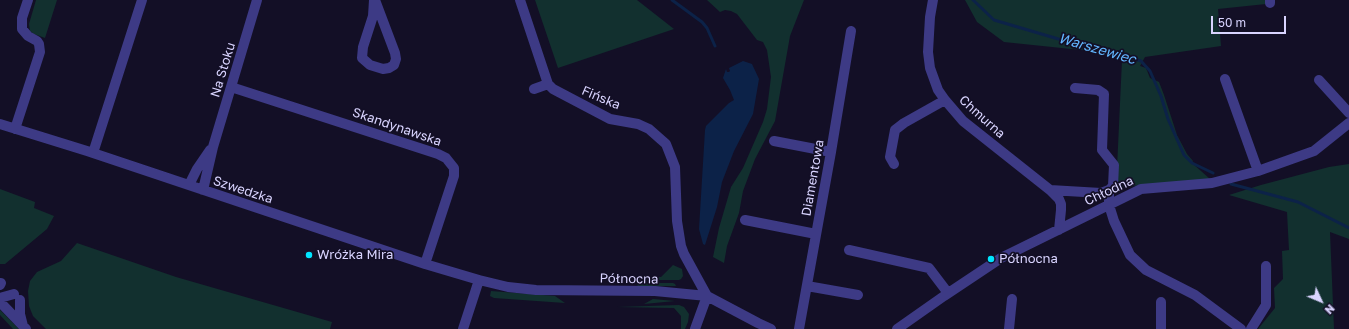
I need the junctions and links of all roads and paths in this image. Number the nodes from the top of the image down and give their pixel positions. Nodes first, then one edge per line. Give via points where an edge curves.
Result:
1 (28, 0) edge
2 (142, 0) edge
3 (257, 0) edge
4 (375, 0) edge
5 (520, 0) edge
6 (933, 0) edge
7 (851, 32) dead end
8 (1225, 79) dead end
9 (1319, 80) dead end
10 (548, 84) junction
11 (231, 87) junction
12 (1075, 88) dead end
13 (534, 89) dead end
14 (945, 100) junction
15 (1349, 113) edge
16 (1349, 123) edge
17 (0, 124) edge
18 (15, 130) junction
19 (774, 141) dead end
20 (213, 147) junction
21 (831, 152) junction
22 (93, 153) junction
23 (894, 164) dead end
24 (1258, 171) junction
25 (189, 185) junction
26 (203, 190) junction
27 (1050, 190) junction
28 (1109, 190) junction
29 (1109, 205) junction
30 (745, 220) dead end
31 (1059, 230) junction
32 (816, 234) junction
33 (848, 250) dead end
34 (425, 264) junction
35 (1266, 266) dead end
36 (479, 280) junction
37 (808, 286) junction
38 (948, 293) junction
39 (858, 295) dead end
40 (707, 296) junction
41 (0, 298) edge
42 (1012, 299) dead end
43 (0, 302) edge
44 (1160, 302) dead end
45 (25, 327) edge
46 (463, 329) edge
47 (696, 329) edge
48 (771, 329) edge
49 (799, 329) edge
50 (897, 329) edge
51 (1009, 329) edge
52 (1161, 329) edge
53 (1241, 329) edge
54 (1251, 329) edge

1 - 18 street via 22,18 22,29 37,41 40,52
2 - 22 street
3 - 11 street, Na Stoku
4 - 4 street via 362,58 370,65 383,69 394,65 396,59
5 - 10 street
6 - 14 street, Chmurna via 929,28 929,61
7 - 21 street, Diamentowa
8 - 24 street
9 - 15 street
10 - 13 street
10 - 40 street, Fińska via 553,90 610,118 638,124 648,129 666,144 675,167 677,221 681,246
11 - 20 street, Na Stoku
11 - 34 street, Skandynawska via 446,158 454,168 454,176
12 - 28 street via 1098,90 1104,94 1102,150 1114,165 1113,186
14 - 23 street via 895,130 890,157
14 - 27 street, Chmurna via 969,126
16 - 24 street, Chłodna via 1314,151
17 - 18 street, Szwedzka
18 - 22 street, Szwedzka
19 - 21 street
20 - 25 street, Na Stoku via 197,168
20 - 26 street, Na Stoku
21 - 32 street, Diamentowa
22 - 25 street, Szwedzka
24 - 29 street, Chłodna via 1212,183 1141,189
25 - 26 street, Szwedzka
26 - 34 street, Szwedzka
27 - 28 street via 1101,193
27 - 31 street, Chmurna via 1061,204
28 - 29 street
29 - 31 street, Chłodna
29 - 53 street via 1130,255 1146,270 1195,295
30 - 32 street
31 - 38 street, Chłodna via 1001,258
32 - 37 street, Diamentowa
33 - 38 street via 929,268
34 - 36 street, Szwedzka
35 - 54 street via 1266,305
36 - 40 street, Północna via 536,290 651,291
36 - 46 street
37 - 39 street
37 - 49 street, Diamentowa
38 - 50 street, Chłodna
40 - 47 street
40 - 48 street, Północna
41 - 45 street via 17,297
42 - 51 street
43 - 45 street
44 - 52 street

